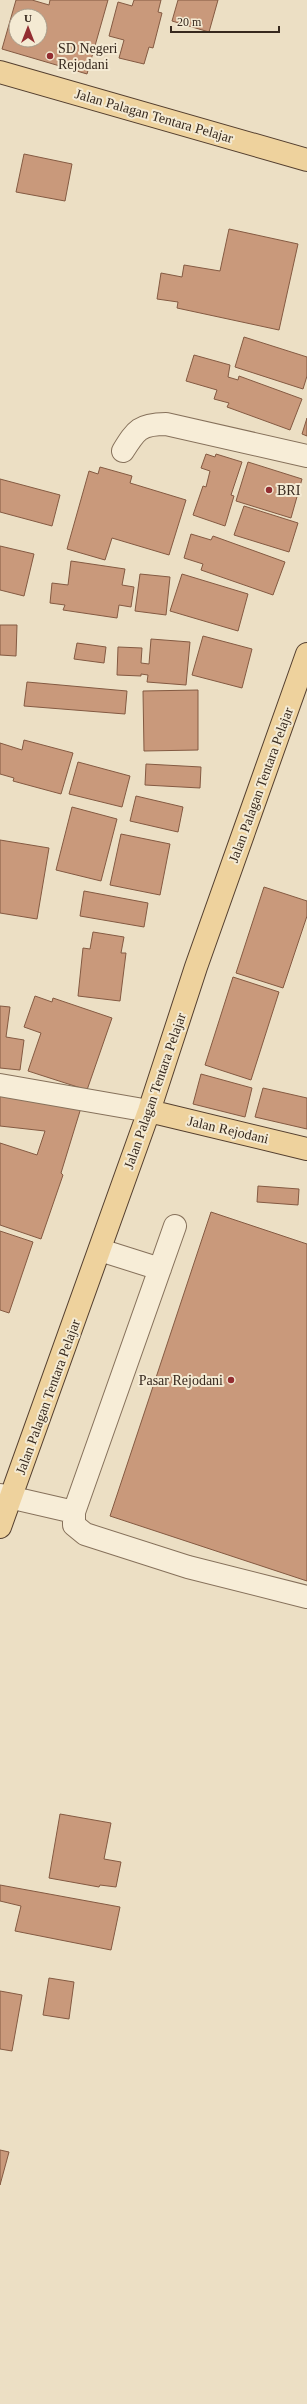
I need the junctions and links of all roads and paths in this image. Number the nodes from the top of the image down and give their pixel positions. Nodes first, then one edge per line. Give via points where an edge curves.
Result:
1 (0, 72) edge
2 (307, 160) edge
3 (123, 450) dead end
4 (307, 456) edge
5 (307, 654) edge
6 (0, 1085) edge
7 (149, 1111) junction
8 (307, 1148) edge
9 (175, 1226) dead end
10 (100, 1250) junction
11 (160, 1269) junction
12 (6, 1497) edge
13 (74, 1512) junction
14 (0, 1527) edge
15 (307, 1597) edge

1 - 2 main road, Jalan Palagan Tentara Pelajar
3 - 4 street via 134,432 148,424 166,424
5 - 7 main road, Jalan Palagan Tentara Pelajar via 196,967
6 - 7 street
7 - 8 main road, Jalan Rejodani
7 - 10 main road, Jalan Palagan Tentara Pelajar
9 - 11 street
10 - 11 street
10 - 12 main road, Jalan Palagan Tentara Pelajar
11 - 13 street
12 - 13 street
12 - 14 main road, Jalan Palagan Tentara Pelajar
13 - 15 street via 74,1525 85,1534 188,1567

